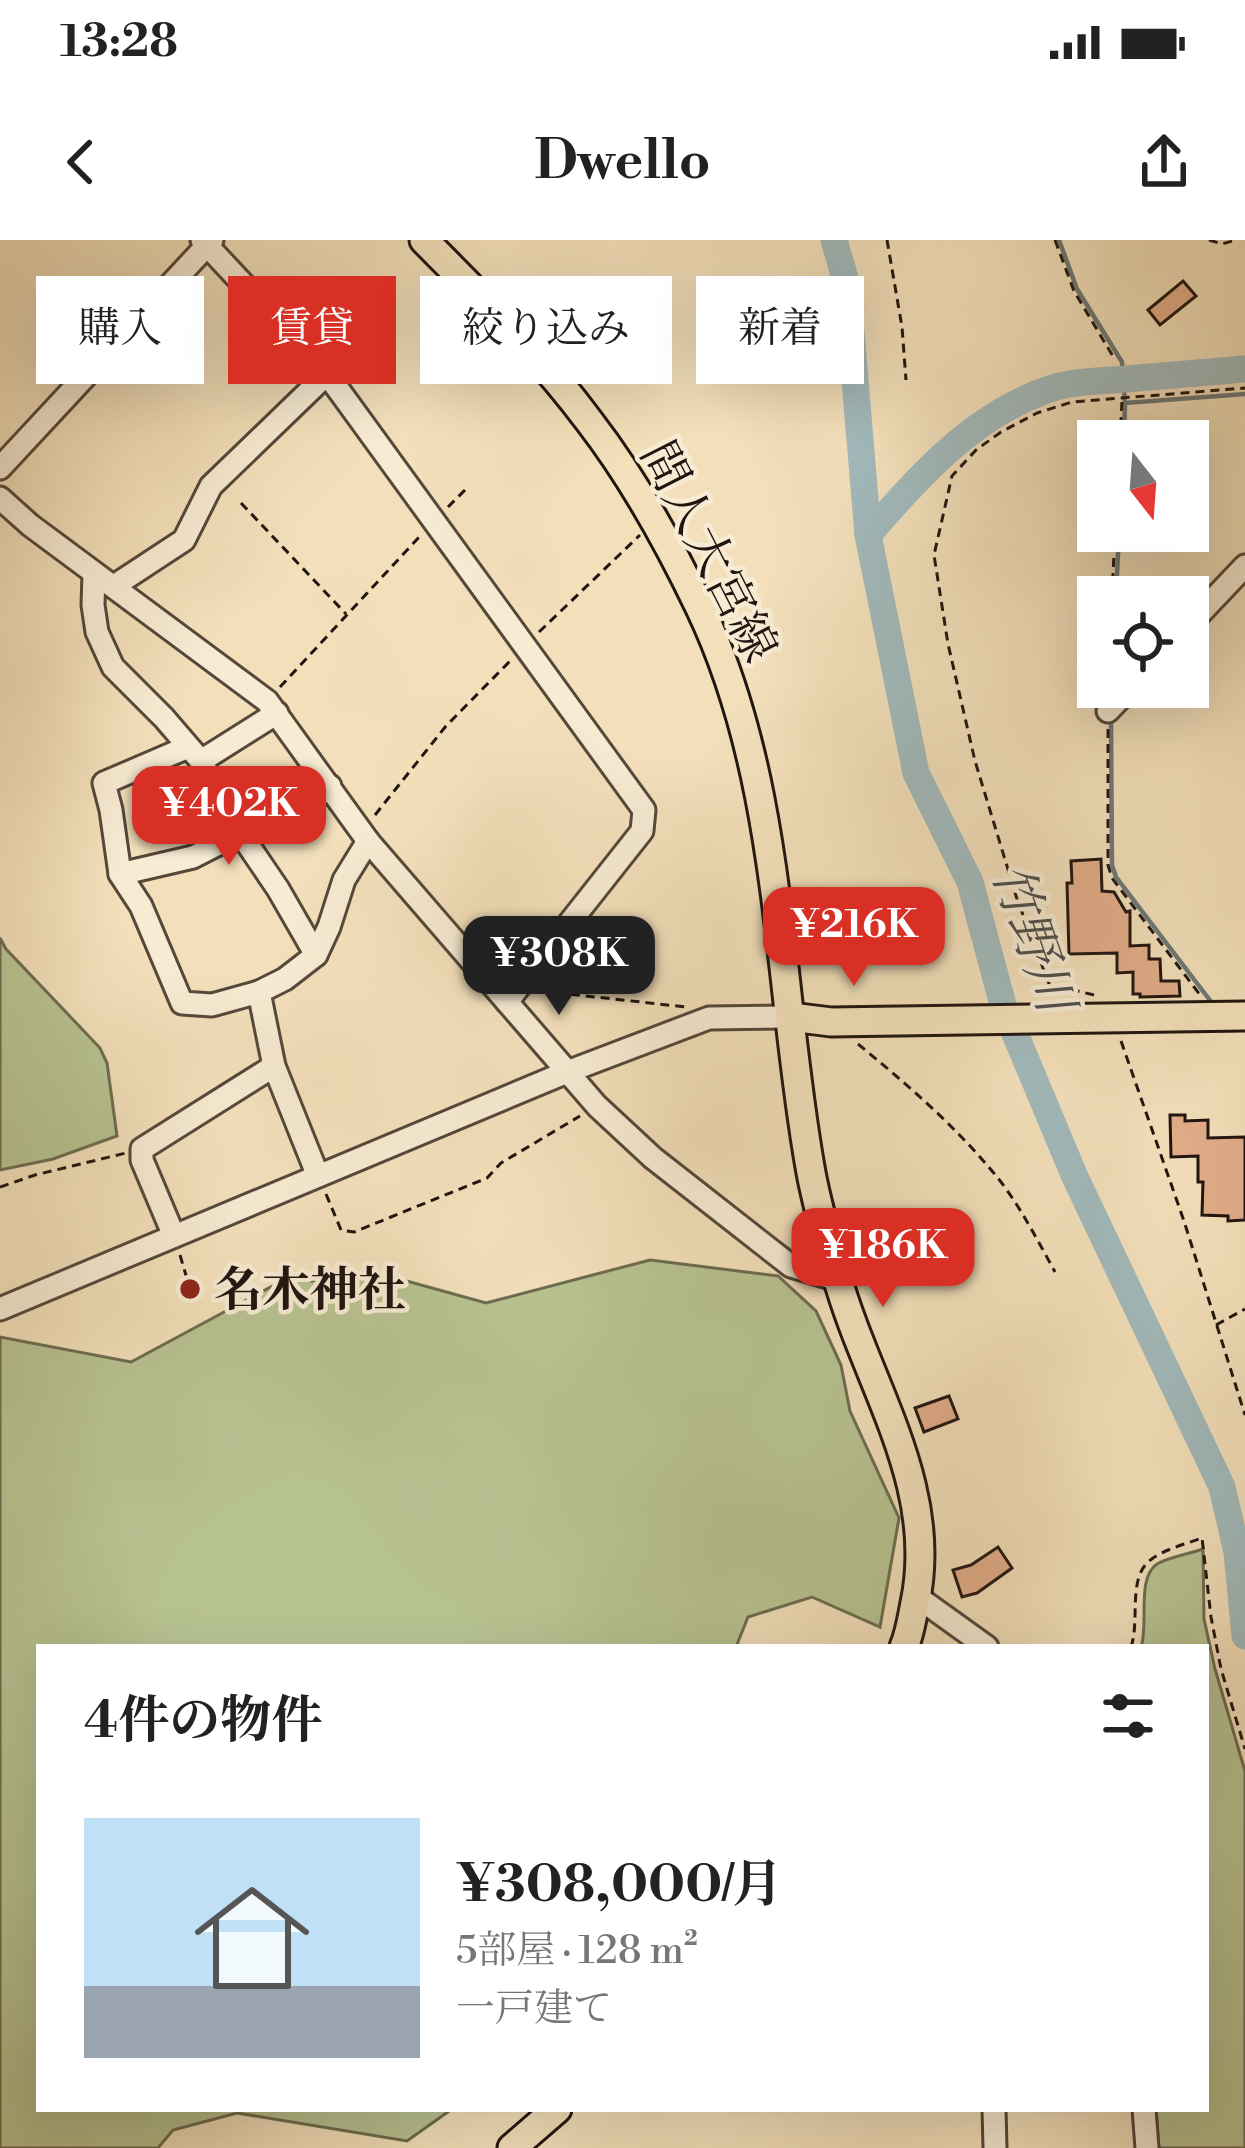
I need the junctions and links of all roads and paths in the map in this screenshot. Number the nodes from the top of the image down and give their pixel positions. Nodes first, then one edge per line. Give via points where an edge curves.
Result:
1 (424, 240) edge
2 (887, 240) edge
3 (1055, 240) edge
4 (1209, 240) edge
5 (1236, 240) edge
6 (207, 242) edge
7 (238, 276) edge
8 (1114, 358) dead end
9 (906, 380) dead end
10 (317, 384) edge
11 (334, 384) edge
12 (1245, 388) edge
13 (1122, 398) junction
14 (1121, 420) edge
15 (0, 467) edge
16 (468, 487) dead end
17 (0, 498) edge
18 (241, 503) dead end
19 (434, 521) junction
20 (654, 521) junction
21 (1245, 566) edge
22 (104, 579) junction
23 (1209, 604) edge
24 (346, 614) junction
25 (524, 646) junction
26 (272, 707) junction
27 (1111, 708) edge
28 (1108, 711) joint
29 (195, 754) junction
30 (330, 786) junction
31 (240, 833) junction
32 (364, 837) junction
33 (120, 874) junction
34 (316, 955) junction
35 (260, 992) junction
36 (513, 995) junction
37 (1215, 1016) junction
38 (1245, 1016) edge
39 (791, 1017) junction
40 (1113, 1017) junction
41 (710, 1018) junction
42 (831, 1022) junction
43 (274, 1066) junction
44 (567, 1072) junction
45 (597, 1106) junction
46 (142, 1148) junction
47 (318, 1176) junction
48 (0, 1187) edge
49 (174, 1236) junction
50 (1055, 1272) dead end
51 (838, 1280) junction
52 (188, 1282) dead end
53 (0, 1309) edge
54 (1245, 1309) edge
55 (1216, 1325) junction
56 (1245, 1415) edge
57 (916, 1596) junction
58 (905, 1644) edge
59 (983, 1644) edge
60 (1132, 1644) edge
61 (1245, 1749) edge
62 (554, 2112) edge
63 (994, 2112) edge
64 (1144, 2112) edge
65 (512, 2148) edge
66 (995, 2148) edge
67 (1147, 2148) edge

1 - 20 main road, 間人大宮線 via 553,375
2 - 9 path
3 - 8 path
4 - 5 path
6 - 7 street
6 - 15 street
10 - 22 street via 211,486 184,540
11 - 19 street
12 - 13 path
13 - 14 path
13 - 40 path via 1037,413 976,450 952,476 934,555 975,761 1049,984 1091,993 1110,1003
16 - 19 path
17 - 22 street
18 - 24 path
19 - 24 path
19 - 25 street
20 - 25 path
20 - 39 main road, 間人大宮線 via 702,613 739,713
21 - 23 street
22 - 26 street
22 - 29 street via 93,605 103,648
24 - 26 path
25 - 32 path via 435,738
25 - 36 street via 644,810 642,831
26 - 29 street
26 - 30 street
27 - 28 street
28 - 37 path via 1112,878
29 - 31 street
29 - 33 street via 104,783
30 - 31 street via 302,809
30 - 32 street
31 - 33 street via 194,857
31 - 34 street
32 - 34 street
32 - 36 street
33 - 35 street via 182,1003 212,1005
34 - 35 street
35 - 43 street
36 - 41 path via 684,1006
36 - 44 street
37 - 38 main road
37 - 40 main road
39 - 41 street
39 - 42 main road
39 - 51 main road, 間人大宮線 via 811,1172
40 - 42 main road
40 - 55 path
41 - 44 street
42 - 50 path via 969,1144
43 - 46 street
43 - 47 street
44 - 45 street
44 - 47 street
45 - 47 path via 487,1178 353,1232 341,1230
45 - 51 street via 791,1266
46 - 48 path
46 - 49 street
47 - 49 street
49 - 52 path
49 - 53 street
51 - 57 main road, 間人大宮線 via 910,1472 920,1521
54 - 55 path
55 - 56 path
57 - 58 main road, 間人大宮線
57 - 59 street
60 - 61 path via 1138,1577 1150,1560 1202,1538 1221,1669
62 - 65 main road
63 - 66 street
64 - 67 street

